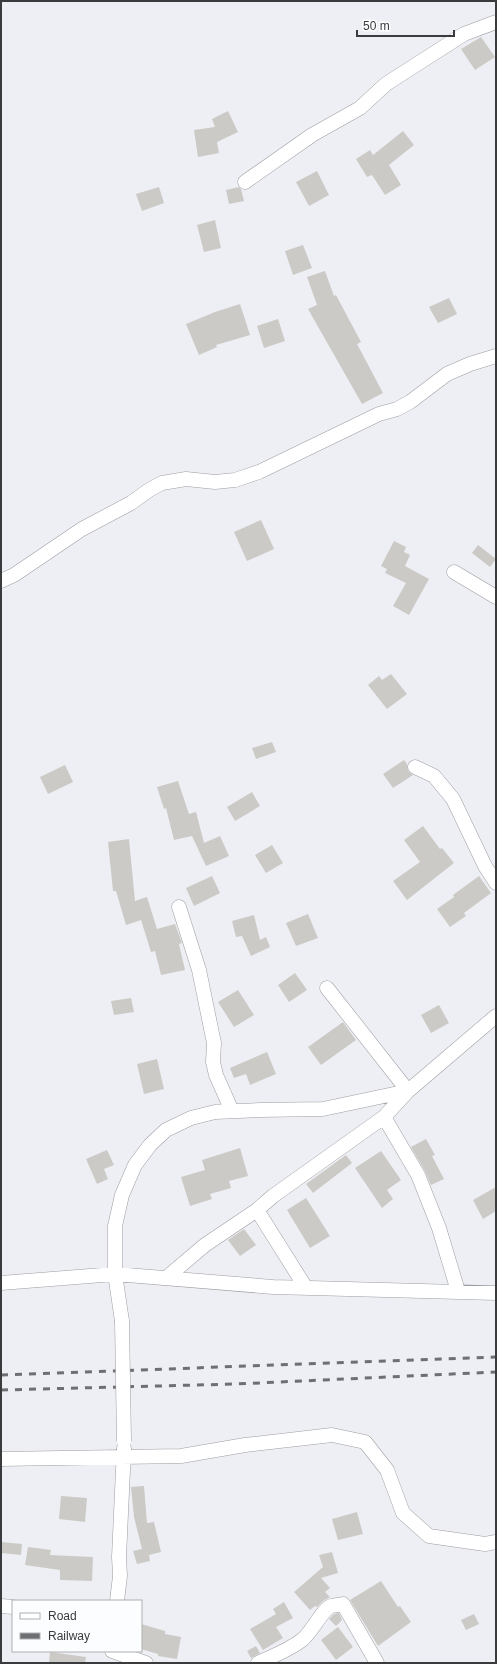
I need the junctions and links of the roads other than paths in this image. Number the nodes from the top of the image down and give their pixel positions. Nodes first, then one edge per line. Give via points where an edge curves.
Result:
1 (496, 22) edge
2 (245, 182) dead end
3 (496, 356) edge
4 (454, 572) dead end
5 (1, 581) edge
6 (496, 597) edge
7 (415, 767) dead end
8 (496, 883) edge
9 (179, 907) dead end
10 (327, 988) dead end
11 (496, 1016) edge
12 (408, 1091) junction
13 (232, 1111) junction
14 (384, 1117) junction
15 (257, 1210) junction
16 (115, 1274) junction
17 (166, 1278) junction
18 (1, 1283) edge
19 (306, 1288) junction
20 (458, 1291) junction
21 (496, 1293) edge
22 (123, 1456) junction
23 (1, 1459) edge
24 (496, 1542) edge
25 (117, 1600) edge
26 (1, 1606) edge
27 (12, 1607) edge
28 (112, 1652) edge
29 (115, 1652) edge
30 (108, 1663) edge
31 (146, 1663) edge
32 (258, 1663) edge
33 (377, 1663) edge

1 - 2 street via 464,34 386,84 360,108 312,135
3 - 5 street via 447,374 397,409 380,414 259,472 229,481 186,479 162,483
4 - 6 street
7 - 8 street via 434,776 453,799 485,866
9 - 13 street via 199,970 214,1043 213,1062 216,1075
10 - 12 street
11 - 12 street
12 - 13 street via 323,1109
12 - 14 street
13 - 16 street via 191,1118 166,1130 150,1145 135,1165 122,1196 115,1226
14 - 15 street via 272,1196
14 - 20 street via 418,1175 440,1228
15 - 17 street via 205,1245
15 - 19 street
16 - 17 street
16 - 18 street
16 - 22 street, bridge via 122,1321
17 - 19 street
19 - 20 street
20 - 21 street
22 - 23 street
22 - 24 street via 181,1456 245,1445 332,1435 365,1442 387,1470 403,1513 429,1536 485,1544
22 - 25 street
26 - 27 street
28 - 30 street
29 - 31 street
32 - 33 street via 304,1639 327,1609 332,1605 343,1604

